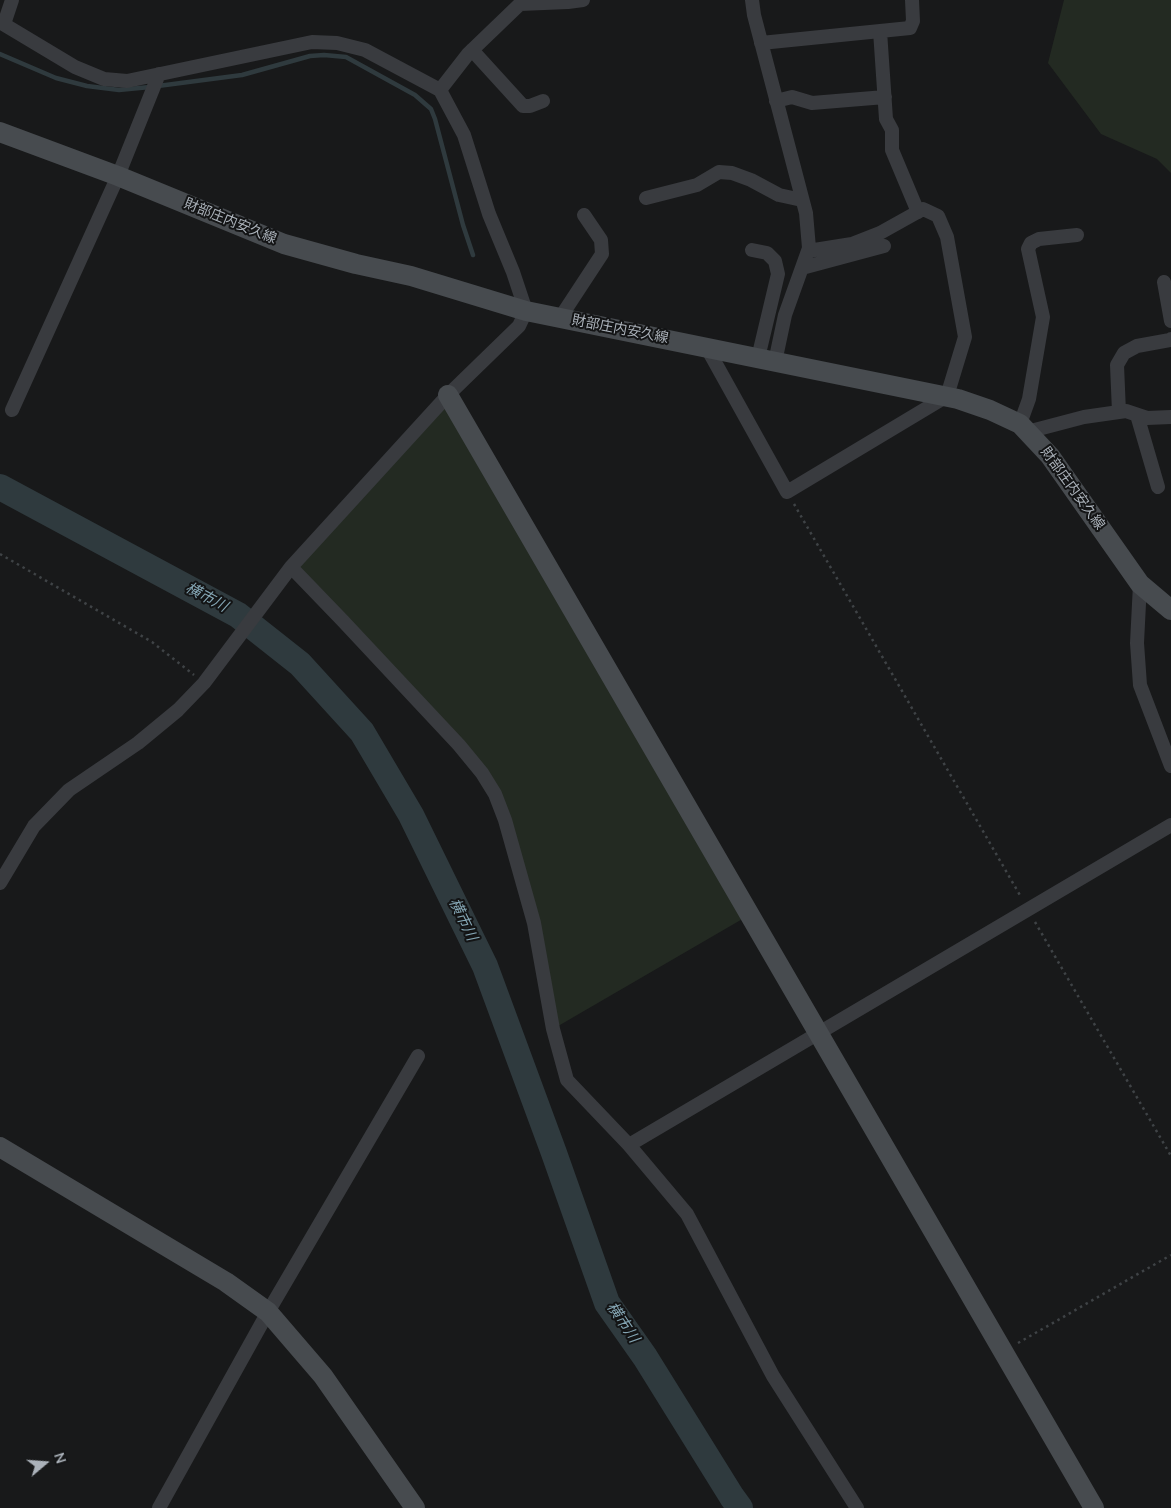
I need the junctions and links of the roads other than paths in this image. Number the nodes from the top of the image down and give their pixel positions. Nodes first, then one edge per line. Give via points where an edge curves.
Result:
1 (12, 0) edge
2 (583, 0) edge
3 (752, 0) edge
4 (912, 0) edge
5 (2, 23) edge
6 (880, 31) junction
7 (761, 43) junction
8 (472, 50) junction
9 (159, 74) junction
10 (440, 90) junction
11 (885, 97) junction
12 (543, 100) dead end
13 (776, 100) junction
14 (0, 132) edge
15 (118, 176) junction
16 (646, 198) dead end
17 (802, 200) junction
18 (918, 212) junction
19 (584, 216) dead end
20 (1077, 235) dead end
21 (884, 246) dead end
22 (752, 250) dead end
23 (808, 251) junction
24 (802, 268) junction
25 (1164, 282) dead end
26 (526, 311) junction
27 (560, 318) junction
28 (1171, 321) edge
29 (1171, 339) edge
30 (707, 348) junction
31 (766, 360) junction
32 (448, 394) junction
33 (947, 396) junction
34 (12, 410) dead end
35 (1119, 412) junction
36 (1137, 415) junction
37 (1171, 417) edge
38 (1023, 428) junction
39 (1158, 486) dead end
40 (291, 567) junction
41 (1140, 584) junction
42 (1171, 610) edge
43 (1171, 766) edge
44 (1171, 825) edge
45 (0, 882) edge
46 (818, 1032) junction
47 (418, 1056) dead end
48 (629, 1145) junction
49 (0, 1148) edge
50 (268, 1312) junction
51 (158, 1508) edge
52 (415, 1508) edge
53 (857, 1508) edge
54 (1094, 1508) edge

1 - 5 street
2 - 8 street via 520,4
3 - 7 street
4 - 6 street via 910,28
5 - 9 street via 75,67 104,79 127,81
6 - 7 street
6 - 11 street
7 - 13 street
8 - 10 street
8 - 12 street via 523,106
9 - 10 street via 312,42 337,43 365,50
9 - 15 street
10 - 26 street via 464,135 489,214
11 - 13 street via 812,103 792,97
11 - 18 street via 886,119 892,130 892,150
13 - 17 street
14 - 15 street, 財部庄内安久線
15 - 26 street, 財部庄内安久線 via 284,244 411,276
15 - 34 street
16 - 17 street via 697,185 719,172 732,173 779,195
17 - 23 street
18 - 23 street via 852,244
18 - 33 street via 923,209 938,216 946,237 965,337
19 - 27 street via 601,240 602,254
20 - 38 street via 1039,240 1031,243 1028,249 1042,317
21 - 24 street
22 - 31 street via 767,254 775,261 778,274
23 - 24 street
24 - 31 street
25 - 28 street
26 - 27 street, 財部庄内安久線
26 - 32 street via 518,326
27 - 30 street, 財部庄内安久線
29 - 35 street via 1137,346 1124,353 1117,365
30 - 31 street, 財部庄内安久線
30 - 33 street via 787,492
31 - 33 street, 財部庄内安久線
32 - 40 street
32 - 46 street
33 - 38 street, 財部庄内安久線 via 990,410
35 - 36 street
35 - 38 street
36 - 37 street
36 - 39 street
38 - 41 street, 財部庄内安久線 via 1050,456
40 - 45 street via 204,683 138,743 69,790 34,826
40 - 48 street via 459,746 482,772 495,794 534,923 553,1028 567,1080
41 - 42 street, 財部庄内安久線
41 - 43 street via 1137,644 1140,685
44 - 46 street
46 - 48 street
46 - 54 street
47 - 50 street
48 - 53 street via 688,1214 773,1376
49 - 50 street via 226,1282
50 - 51 street
50 - 52 street via 323,1376

